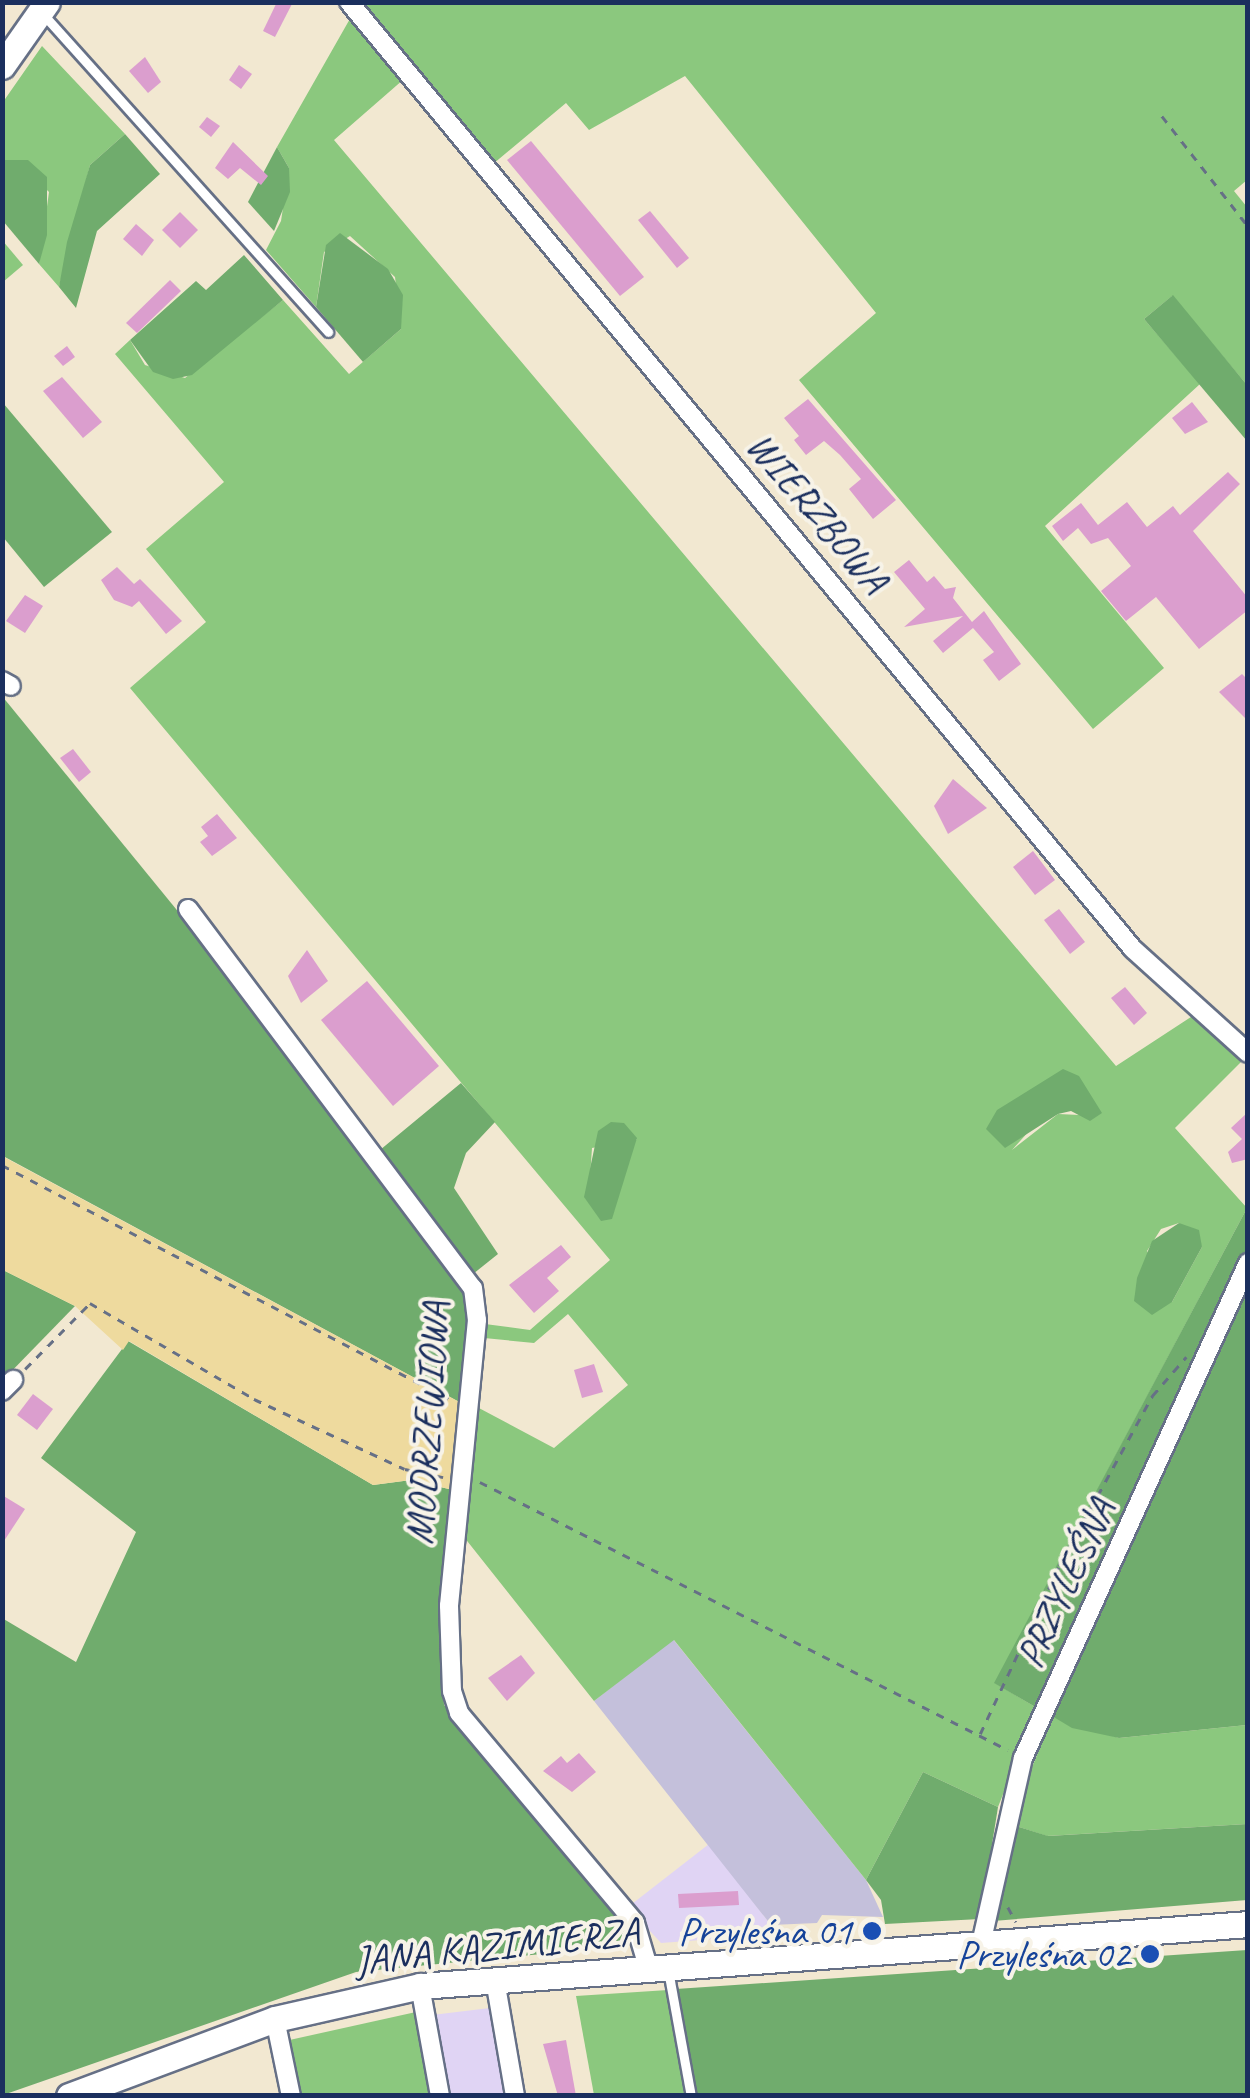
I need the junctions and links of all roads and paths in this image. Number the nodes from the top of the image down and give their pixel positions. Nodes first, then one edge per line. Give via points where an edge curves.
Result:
1 (349, 2) edge
2 (44, 7) edge
3 (3, 65) edge
4 (1162, 116) dead end
5 (1248, 226) edge
6 (328, 332) dead end
7 (188, 909) dead end
8 (1248, 1053) edge
9 (2, 1165) edge
10 (1248, 1263) edge
11 (1214, 1340) junction
12 (8, 1386) edge
13 (468, 1408) junction
14 (464, 1481) junction
15 (979, 1736) junction
16 (1023, 1758) junction
17 (993, 1883) junction
18 (1248, 1924) edge
19 (1018, 1941) junction
20 (982, 1944) junction
21 (658, 1967) junction
22 (495, 1980) junction
23 (420, 1986) junction
24 (276, 2018) junction
25 (68, 2096) edge
26 (292, 2096) edge
27 (440, 2096) edge
28 (515, 2096) edge
29 (691, 2096) edge

1 - 8 street, WIERZBOWA via 1133,949
2 - 3 main road
2 - 6 lane
4 - 5 path
7 - 13 street, MODRZEWIOWA via 473,1288
9 - 13 path
10 - 11 street, PRZYLEŚNA
11 - 15 path via 1184,1358 1152,1396
11 - 16 street, PRZYLEŚNA
12 - 14 path via 90,1303 271,1407 405,1469
13 - 14 street, MODRZEWIOWA
14 - 15 path via 486,1482 629,1552
14 - 21 street, MODRZEWIOWA via 449,1606 448,1656 459,1713 635,1923
15 - 16 path
16 - 17 street, PRZYLEŚNA
17 - 19 path via 1015,1917
17 - 20 street, PRZYLEŚNA
18 - 19 main road, JANA KAZIMIERZA
19 - 20 main road, JANA KAZIMIERZA
20 - 21 main road, JANA KAZIMIERZA
21 - 22 main road, JANA KAZIMIERZA
21 - 29 lane
22 - 23 main road, JANA KAZIMIERZA
22 - 28 street
23 - 24 main road, JANA KAZIMIERZA
23 - 27 street
24 - 25 main road, JANA KAZIMIERZA
24 - 26 street

